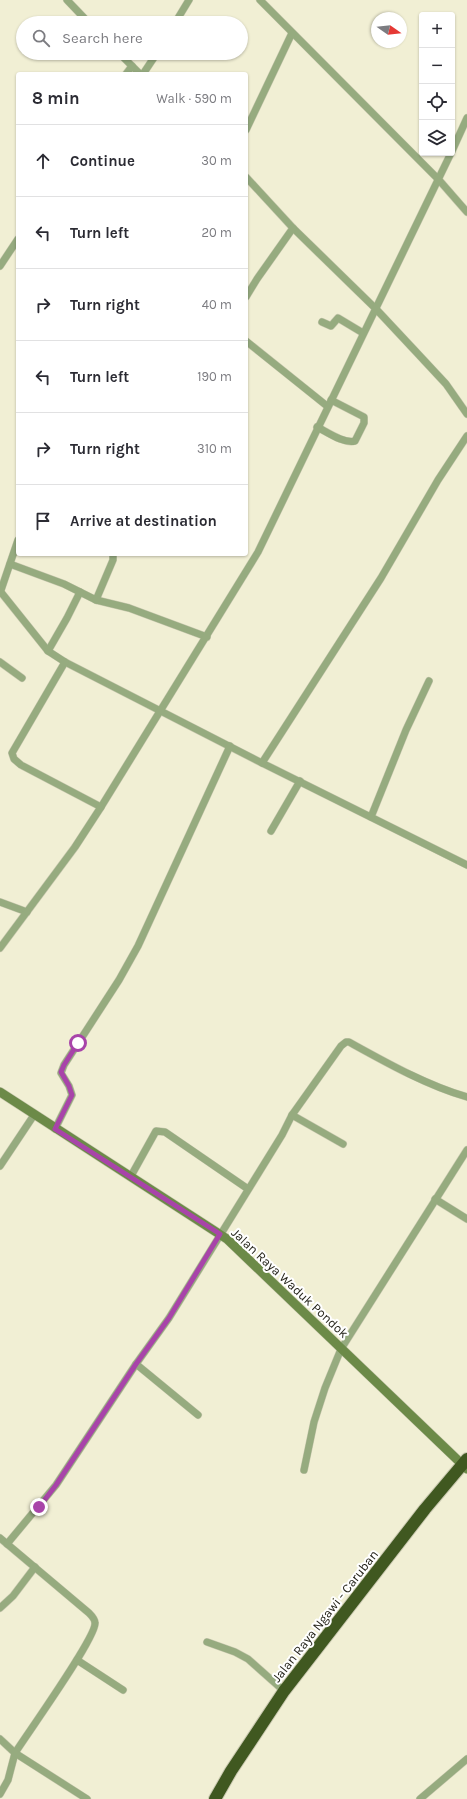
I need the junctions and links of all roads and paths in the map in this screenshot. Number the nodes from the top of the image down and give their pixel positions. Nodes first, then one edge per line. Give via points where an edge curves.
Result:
1 (67, 0) edge
2 (188, 0) edge
3 (260, 0) edge
4 (82, 16) edge
5 (179, 16) edge
6 (292, 33) junction
7 (126, 60) edge
8 (152, 60) edge
9 (132, 66) junction
10 (128, 72) edge
11 (138, 72) edge
12 (144, 72) edge
13 (467, 118) edge
14 (248, 126) edge
15 (455, 145) edge
16 (450, 156) edge
17 (248, 179) edge
18 (439, 180) junction
19 (467, 212) edge
20 (293, 228) junction
21 (16, 242) edge
22 (0, 266) edge
23 (248, 294) edge
24 (376, 309) junction
25 (322, 322) dead end
26 (363, 333) junction
27 (248, 342) edge
28 (329, 403) junction
29 (467, 414) edge
30 (317, 427) junction
31 (467, 436) edge
32 (16, 546) edge
33 (113, 556) edge
34 (10, 564) junction
35 (0, 592) edge
36 (80, 592) junction
37 (96, 600) junction
38 (207, 637) junction
39 (48, 651) junction
40 (0, 662) edge
41 (65, 662) junction
42 (22, 678) dead end
43 (430, 681) dead end
44 (161, 711) junction
45 (230, 746) junction
46 (262, 763) junction
47 (300, 781) junction
48 (101, 807) junction
49 (371, 817) junction
50 (271, 831) dead end
51 (467, 864) edge
52 (0, 902) edge
53 (27, 912) junction
54 (0, 948) edge
55 (0, 1092) edge
56 (467, 1097) edge
57 (34, 1115) junction
58 (292, 1115) junction
59 (55, 1129) junction
60 (343, 1144) dead end
61 (467, 1150) edge
62 (0, 1166) edge
63 (131, 1176) junction
64 (248, 1189) junction
65 (435, 1199) junction
66 (467, 1219) edge
67 (220, 1234) junction
68 (341, 1349) junction
69 (136, 1364) junction
70 (198, 1415) dead end
71 (465, 1464) edge
72 (304, 1470) dead end
73 (0, 1538) edge
74 (7, 1544) junction
75 (35, 1567) junction
76 (0, 1608) edge
77 (207, 1642) dead end
78 (77, 1660) junction
79 (123, 1690) dead end
80 (284, 1691) junction
81 (0, 1739) edge
82 (15, 1753) junction
83 (467, 1758) edge
84 (0, 1794) edge
85 (87, 1799) edge
86 (215, 1799) edge
87 (420, 1799) edge

1 - 4 street
2 - 5 street
3 - 6 street
6 - 14 street
6 - 18 street
7 - 9 street
8 - 12 street
9 - 10 street
9 - 11 street
13 - 15 street
16 - 18 street
17 - 20 street
18 - 19 street
18 - 24 street
20 - 23 street
20 - 24 street
21 - 22 street
24 - 26 street
24 - 29 street via 446,384
25 - 26 street via 330,326 338,318
26 - 28 street
27 - 28 street
28 - 30 street
28 - 30 street via 364,417 364,423 355,441 352,442
30 - 38 street via 258,552
31 - 46 street via 438,480 381,578
32 - 34 street
33 - 37 street
34 - 35 street
34 - 36 street
35 - 39 street
36 - 37 street
36 - 39 street
37 - 38 street via 129,608
38 - 44 street
39 - 41 street
40 - 42 street
41 - 44 street
41 - 48 street via 12,753 21,765
43 - 49 street via 406,730
44 - 45 street
44 - 48 street
45 - 46 street
45 - 59 street via 138,946 64,1065 61,1072 72,1095
46 - 47 street
47 - 49 street
47 - 50 street
48 - 53 street
49 - 51 street
52 - 53 street
53 - 54 street
55 - 57 street, Jalan Raya Waduk Pondok
56 - 58 street via 404,1071 346,1042
57 - 59 street, Jalan Raya Waduk Pondok
57 - 62 street
58 - 60 street
58 - 64 street
59 - 63 street, Jalan Raya Waduk Pondok
61 - 65 street
63 - 64 street via 156,1131 165,1132
63 - 67 street, Jalan Raya Waduk Pondok
64 - 67 street
65 - 66 street
65 - 68 street
67 - 68 street, Jalan Raya Waduk Pondok
67 - 69 street via 169,1318
68 - 71 street, Jalan Raya Waduk Pondok
68 - 72 street via 314,1422
69 - 70 street
69 - 74 street via 56,1485
71 - 80 highway, Jalan Raya Ngawi - Caruban via 425,1509
73 - 74 street
74 - 75 street
75 - 76 street
75 - 78 street via 94,1619 93,1630
77 - 80 street via 248,1659
78 - 79 street
78 - 82 street
80 - 86 highway, Jalan Raya Ngawi - Caruban
81 - 82 street
82 - 84 street via 8,1780
82 - 85 street
83 - 87 street

